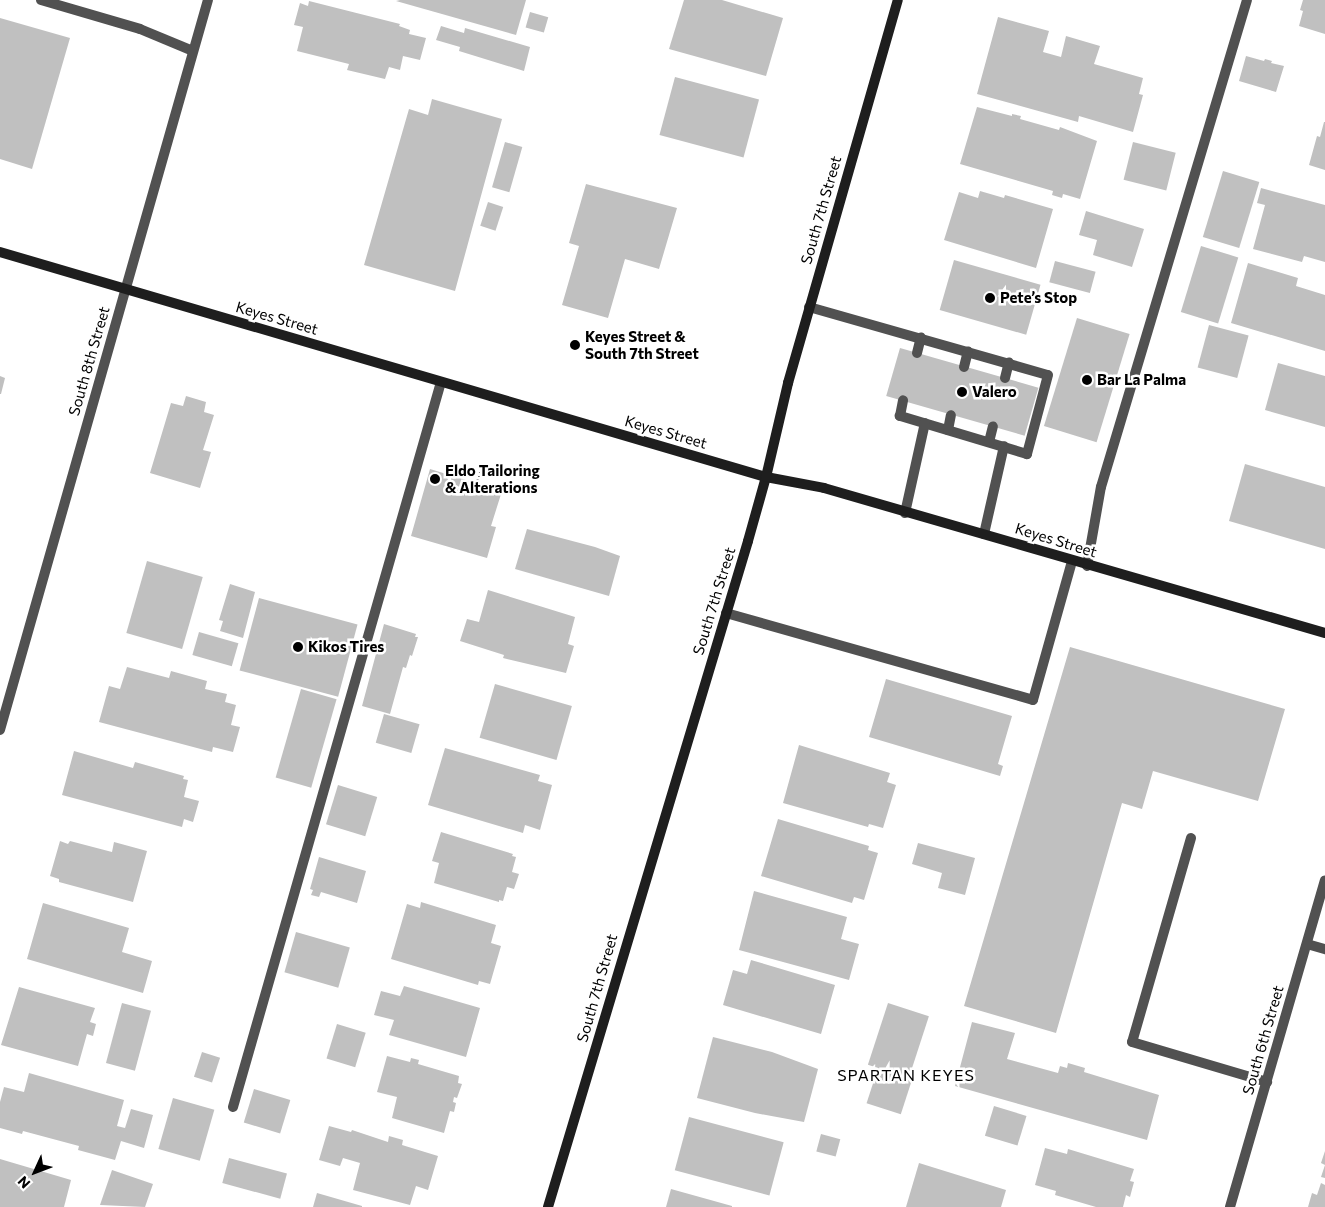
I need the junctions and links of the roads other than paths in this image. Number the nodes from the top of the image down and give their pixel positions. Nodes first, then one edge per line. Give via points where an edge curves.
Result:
1 (41, 0) edge
2 (208, 0) edge
3 (898, 0) edge
4 (1247, 0) edge
5 (193, 51) junction
6 (0, 252) edge
7 (125, 289) junction
8 (809, 307) junction
9 (921, 337) junction
10 (968, 351) junction
11 (917, 353) dead end
12 (1009, 362) junction
13 (964, 367) dead end
14 (1005, 378) dead end
15 (441, 382) junction
16 (903, 400) dead end
17 (951, 414) dead end
18 (925, 423) junction
19 (993, 426) dead end
20 (948, 430) junction
21 (989, 442) junction
22 (1004, 446) junction
23 (766, 477) junction
24 (905, 513) junction
25 (984, 534) junction
26 (1072, 561) junction
27 (1087, 566) junction
28 (726, 612) junction
29 (1325, 633) edge
30 (0, 730) edge
31 (1191, 838) dead end
32 (1325, 881) edge
33 (1307, 944) junction
34 (1325, 949) edge
35 (1267, 1082) junction
36 (233, 1107) dead end
37 (548, 1207) edge
38 (1230, 1207) edge

1 - 5 street via 140,29
2 - 5 street, South 8th Street
3 - 8 main road, South 7th Street
4 - 27 street via 1102,487
5 - 7 street, South 8th Street
6 - 7 main road, Keyes Street
7 - 15 main road, Keyes Street
7 - 30 street, South 8th Street
8 - 9 street
8 - 23 main road, South 7th Street
9 - 10 street
9 - 11 street
10 - 12 street
10 - 13 street
12 - 14 street
12 - 22 street via 1048,374 1027,454
15 - 23 main road, Keyes Street
15 - 36 street
16 - 18 street via 900,416
17 - 20 street
18 - 20 street
18 - 24 street
19 - 21 street
20 - 21 street
21 - 22 street
22 - 25 street
23 - 24 main road, Keyes Street via 824,488
23 - 28 main road, South 7th Street
24 - 25 main road, Keyes Street
25 - 26 main road, Keyes Street
26 - 27 main road, Keyes Street
26 - 28 street via 1033,700
27 - 29 main road, Keyes Street
28 - 37 main road, South 7th Street
31 - 35 street via 1132,1042
32 - 33 street, South 6th Street
33 - 34 street
33 - 35 street, South 6th Street
35 - 38 street, South 6th Street

